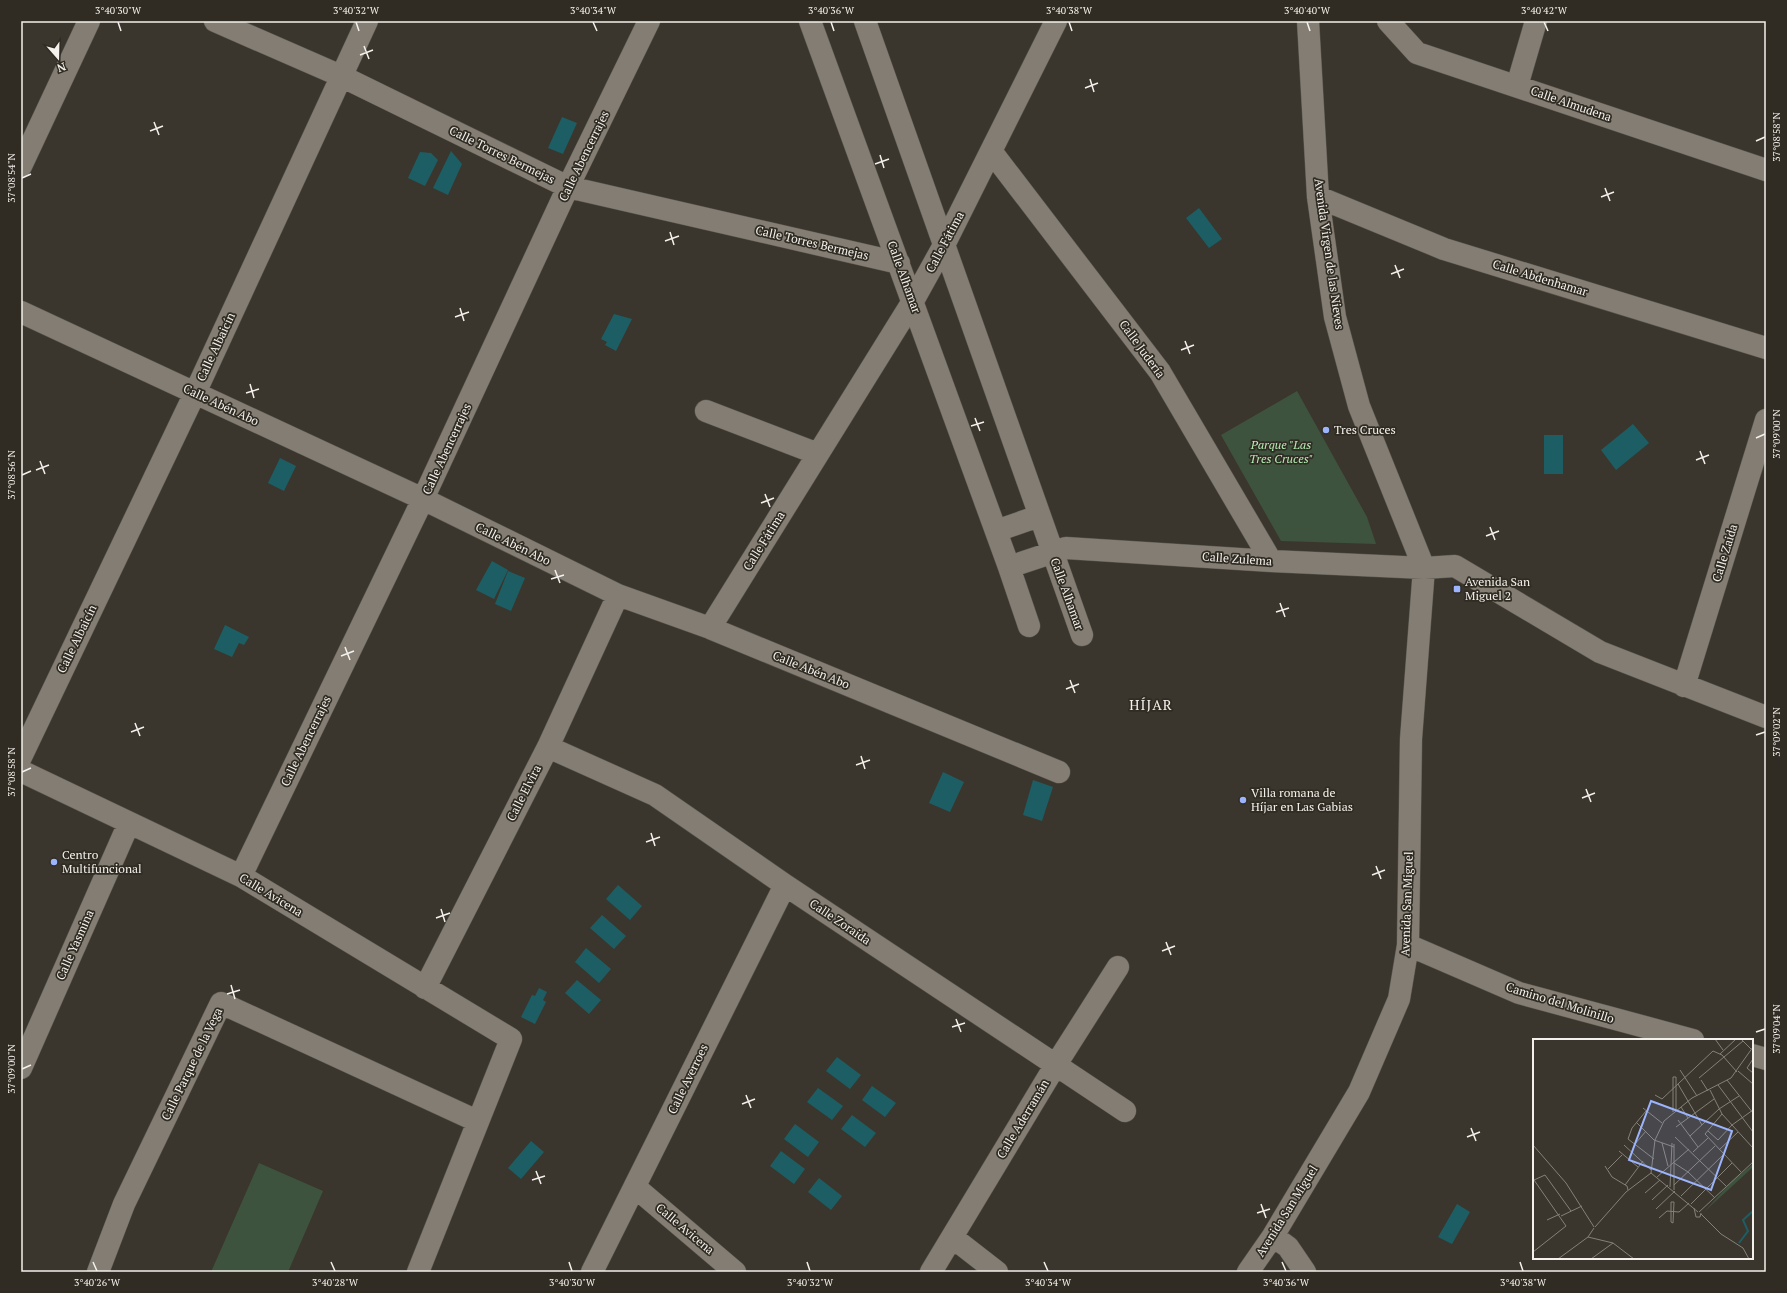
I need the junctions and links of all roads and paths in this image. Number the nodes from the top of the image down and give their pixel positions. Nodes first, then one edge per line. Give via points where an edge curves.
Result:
1 (89, 21) edge
2 (215, 21) edge
3 (367, 21) edge
4 (649, 21) edge
5 (865, 21) edge
6 (1056, 21) edge
7 (1308, 21) edge
8 (1388, 21) edge
9 (1536, 21) edge
10 (814, 22) edge
11 (341, 76) junction
12 (1517, 86) junction
13 (991, 150) junction
14 (21, 166) edge
15 (1766, 170) edge
16 (568, 187) junction
17 (1318, 196) junction
18 (944, 245) junction
19 (899, 263) junction
20 (913, 301) junction
21 (21, 312) edge
22 (1766, 348) edge
23 (195, 392) junction
24 (706, 412) dead end
25 (1766, 420) edge
26 (818, 454) junction
27 (423, 499) junction
28 (1039, 516) junction
29 (996, 531) junction
30 (1052, 552) junction
31 (1271, 562) junction
32 (1009, 567) junction
33 (1424, 568) junction
34 (618, 595) junction
35 (1029, 626) dead end
36 (710, 628) junction
37 (1082, 635) dead end
38 (1684, 686) junction
39 (1766, 717) edge
40 (548, 747) junction
41 (21, 757) edge
42 (21, 771) edge
43 (1059, 772) dead end
44 (129, 822) junction
45 (241, 876) junction
46 (785, 885) junction
47 (1408, 945) junction
48 (1118, 967) dead end
49 (425, 988) junction
50 (1689, 1039) edge
51 (1753, 1055) edge
52 (1766, 1059) edge
53 (1055, 1066) junction
54 (21, 1068) edge
55 (1125, 1111) dead end
56 (477, 1121) junction
57 (635, 1187) junction
58 (1273, 1236) junction
59 (952, 1237) junction
60 (98, 1272) edge
61 (418, 1272) edge
62 (592, 1272) edge
63 (735, 1272) edge
64 (931, 1272) edge
65 (997, 1272) edge
66 (1248, 1272) edge
67 (1305, 1272) edge

1 - 14 street
2 - 11 street, Calle Torres Bermejas
3 - 11 street, Calle Albaicín
4 - 16 street, Calle Abencerrajes
5 - 18 street, Calle Alhamar
6 - 13 street, Calle Fátima
7 - 17 street, Avenida Virgen de las Nieves
8 - 12 street, Calle Almudena via 1417,53
9 - 12 street
10 - 19 street, Calle Alhamar
11 - 16 street, Calle Torres Bermejas
11 - 23 street, Calle Albaicín
12 - 15 street, Calle Almudena
13 - 18 street, Calle Fátima
13 - 31 street, Calle Judería via 1160,372
16 - 19 street, Calle Torres Bermejas
16 - 27 street, Calle Abencerrajes
17 - 22 street, Calle Abdenhamar via 1444,249
17 - 33 street, Avenida Virgen de las Nieves via 1335,317 1359,406
18 - 20 street, Calle Fátima
18 - 28 street, Calle Alhamar
19 - 20 street, Calle Alhamar
20 - 26 street, Calle Fátima
20 - 29 street, Calle Alhamar
21 - 23 street, Calle Abén Abo
23 - 27 street, Calle Abén Abo
23 - 41 street, Calle Albaicín
24 - 26 street
25 - 38 street, Calle Zaida
26 - 36 street, Calle Fátima
27 - 34 street, Calle Abén Abo
27 - 45 street, Calle Abencerrajes
28 - 29 street
28 - 30 street, Calle Alhamar
29 - 32 street, Calle Alhamar
30 - 31 street, Calle Zulema via 1066,548
30 - 32 street, Calle Alhamar
30 - 37 street, Calle Alhamar
31 - 33 street, Calle Zulema
32 - 35 street, Calle Alhamar
33 - 38 street, Calle Zulema via 1455,566 1600,652
33 - 47 street, Avenida San Miguel via 1410,739
34 - 36 street, Calle Abén Abo
34 - 40 street, Calle Elvira
36 - 43 street, Calle Abén Abo
38 - 39 street, Calle Zulema
40 - 46 street, Calle Zoraida via 655,795
40 - 49 street, Calle Elvira
42 - 44 street, Calle Avicena
44 - 45 street, Calle Avicena
44 - 54 street, Calle Yasmina
45 - 49 street, Calle Avicena
46 - 53 street, Calle Zoraida
46 - 57 street, Calle Averroes
47 - 50 street, Camino del Molinillo via 1519,993
47 - 58 street, Avenida San Miguel via 1399,999 1359,1092
48 - 53 street, Calle Aderramán
49 - 56 street, Calle Avicena via 511,1038
51 - 52 street
53 - 55 street, Calle Zoraida
53 - 59 street, Calle Aderramán
56 - 60 street, Calle Parque de la Vega via 221,1003 124,1204
56 - 61 street
57 - 62 street, Calle Averroes
57 - 63 street, Calle Avicena
58 - 66 street, Avenida San Miguel
58 - 67 street via 1288,1247
59 - 64 street, Calle Aderramán
59 - 65 street

